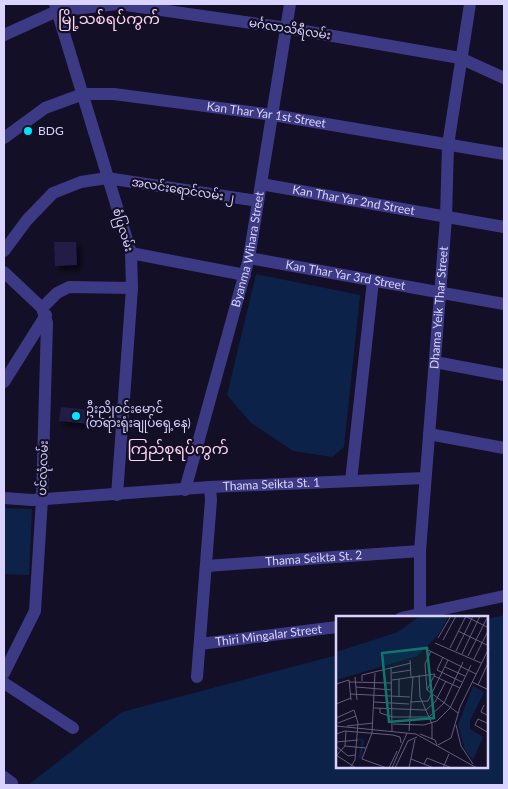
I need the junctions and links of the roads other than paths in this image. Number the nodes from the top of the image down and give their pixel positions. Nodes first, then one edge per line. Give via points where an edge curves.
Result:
1 (118, 4) edge
2 (290, 4) edge
3 (470, 4) edge
4 (56, 7) edge
5 (287, 28) junction
6 (4, 35) edge
7 (460, 58) junction
8 (504, 78) edge
9 (83, 94) junction
10 (273, 115) junction
11 (4, 138) edge
12 (448, 145) junction
13 (504, 154) edge
14 (107, 178) junction
15 (261, 184) junction
16 (258, 201) junction
17 (446, 218) junction
18 (504, 227) edge
19 (4, 251) edge
20 (131, 253) junction
21 (249, 258) junction
22 (4, 272) edge
23 (244, 275) junction
24 (372, 281) junction
25 (132, 288) junction
26 (441, 293) junction
27 (504, 304) edge
28 (44, 311) junction
29 (435, 362) junction
30 (504, 375) edge
31 (4, 382) edge
32 (429, 434) junction
33 (504, 448) edge
34 (425, 478) junction
35 (351, 481) junction
36 (210, 487) junction
37 (185, 490) junction
38 (117, 495) junction
39 (4, 498) edge
40 (42, 499) junction
41 (420, 551) junction
42 (206, 566) junction
43 (504, 596) edge
44 (420, 615) junction
45 (414, 616) edge
46 (336, 627) edge
47 (200, 644) junction
48 (4, 673) edge
49 (197, 677) dead end
50 (4, 683) edge
51 (73, 728) dead end

1 - 4 street, မင်္ဂလာသိရီလမ်း
1 - 5 street, မင်္ဂလာသိရီလမ်း
2 - 5 street, Byanma Wihara Street
3 - 7 street, Dhama Yeik Thar Street
4 - 6 street, မင်္ဂလာသိရီလမ်း
4 - 9 street, စံပြလမ်း
5 - 7 street, မင်္ဂလာသိရီလမ်း
5 - 10 street, Byanma Wihara Street
7 - 8 street, မင်္ဂလာသိရီလမ်း
7 - 12 street, Dhama Yeik Thar Street
9 - 10 street, Kan Thar Yar 1st Street via 114,94
9 - 11 street via 46,108
9 - 14 street, စံပြလမ်း
10 - 12 street, Kan Thar Yar 1st Street
10 - 15 street, Byanma Wihara Street
12 - 13 street, Kan Thar Yar 1st Street
12 - 17 street, Dhama Yeik Thar Street
14 - 16 street, အလင်းရောင်လမ်း ၂
14 - 19 street, အလင်းရောင်လမ်း ၂ via 81,182 53,193
14 - 20 street, စံပြလမ်း
15 - 16 street, Byanma Wihara Street
15 - 17 street, Kan Thar Yar 2nd Street
16 - 21 street, Byanma Wihara Street
17 - 18 street, Kan Thar Yar 2nd Street
17 - 26 street, Dhama Yeik Thar Street
20 - 23 street
20 - 25 street, စံပြလမ်း
21 - 23 street, Byanma Wihara Street
21 - 24 street, Kan Thar Yar 3rd Street
22 - 28 street
23 - 37 street, Byanma Wihara Street
24 - 26 street, Kan Thar Yar 3rd Street
24 - 35 street
25 - 28 street via 70,287 57,293
25 - 38 street, စံပြလမ်း
26 - 27 street, Kan Thar Yar 3rd Street
26 - 29 street, Dhama Yeik Thar Street
28 - 31 street
28 - 40 street, ပင်လုံလမ်း
29 - 30 street
29 - 32 street, Dhama Yeik Thar Street
32 - 33 street
32 - 34 street, Dhama Yeik Thar Street
34 - 35 street, Thama Seikta St. 1
34 - 41 street, Dhama Yeik Thar Street
35 - 36 street, Thama Seikta St. 1
36 - 37 street, Thama Seikta St. 1
36 - 42 street via 212,500
37 - 38 street, Thama Seikta St. 1
38 - 40 street, Thama Seikta St. 1
39 - 40 street, Thama Seikta St. 1
40 - 48 street, ပင်လုံလမ်း via 35,611
41 - 42 street, Thama Seikta St. 2
41 - 44 street, Dhama Yeik Thar Street
42 - 47 street
43 - 44 street
44 - 45 street
46 - 47 street, Thiri Mingalar Street
47 - 49 street
50 - 51 street

